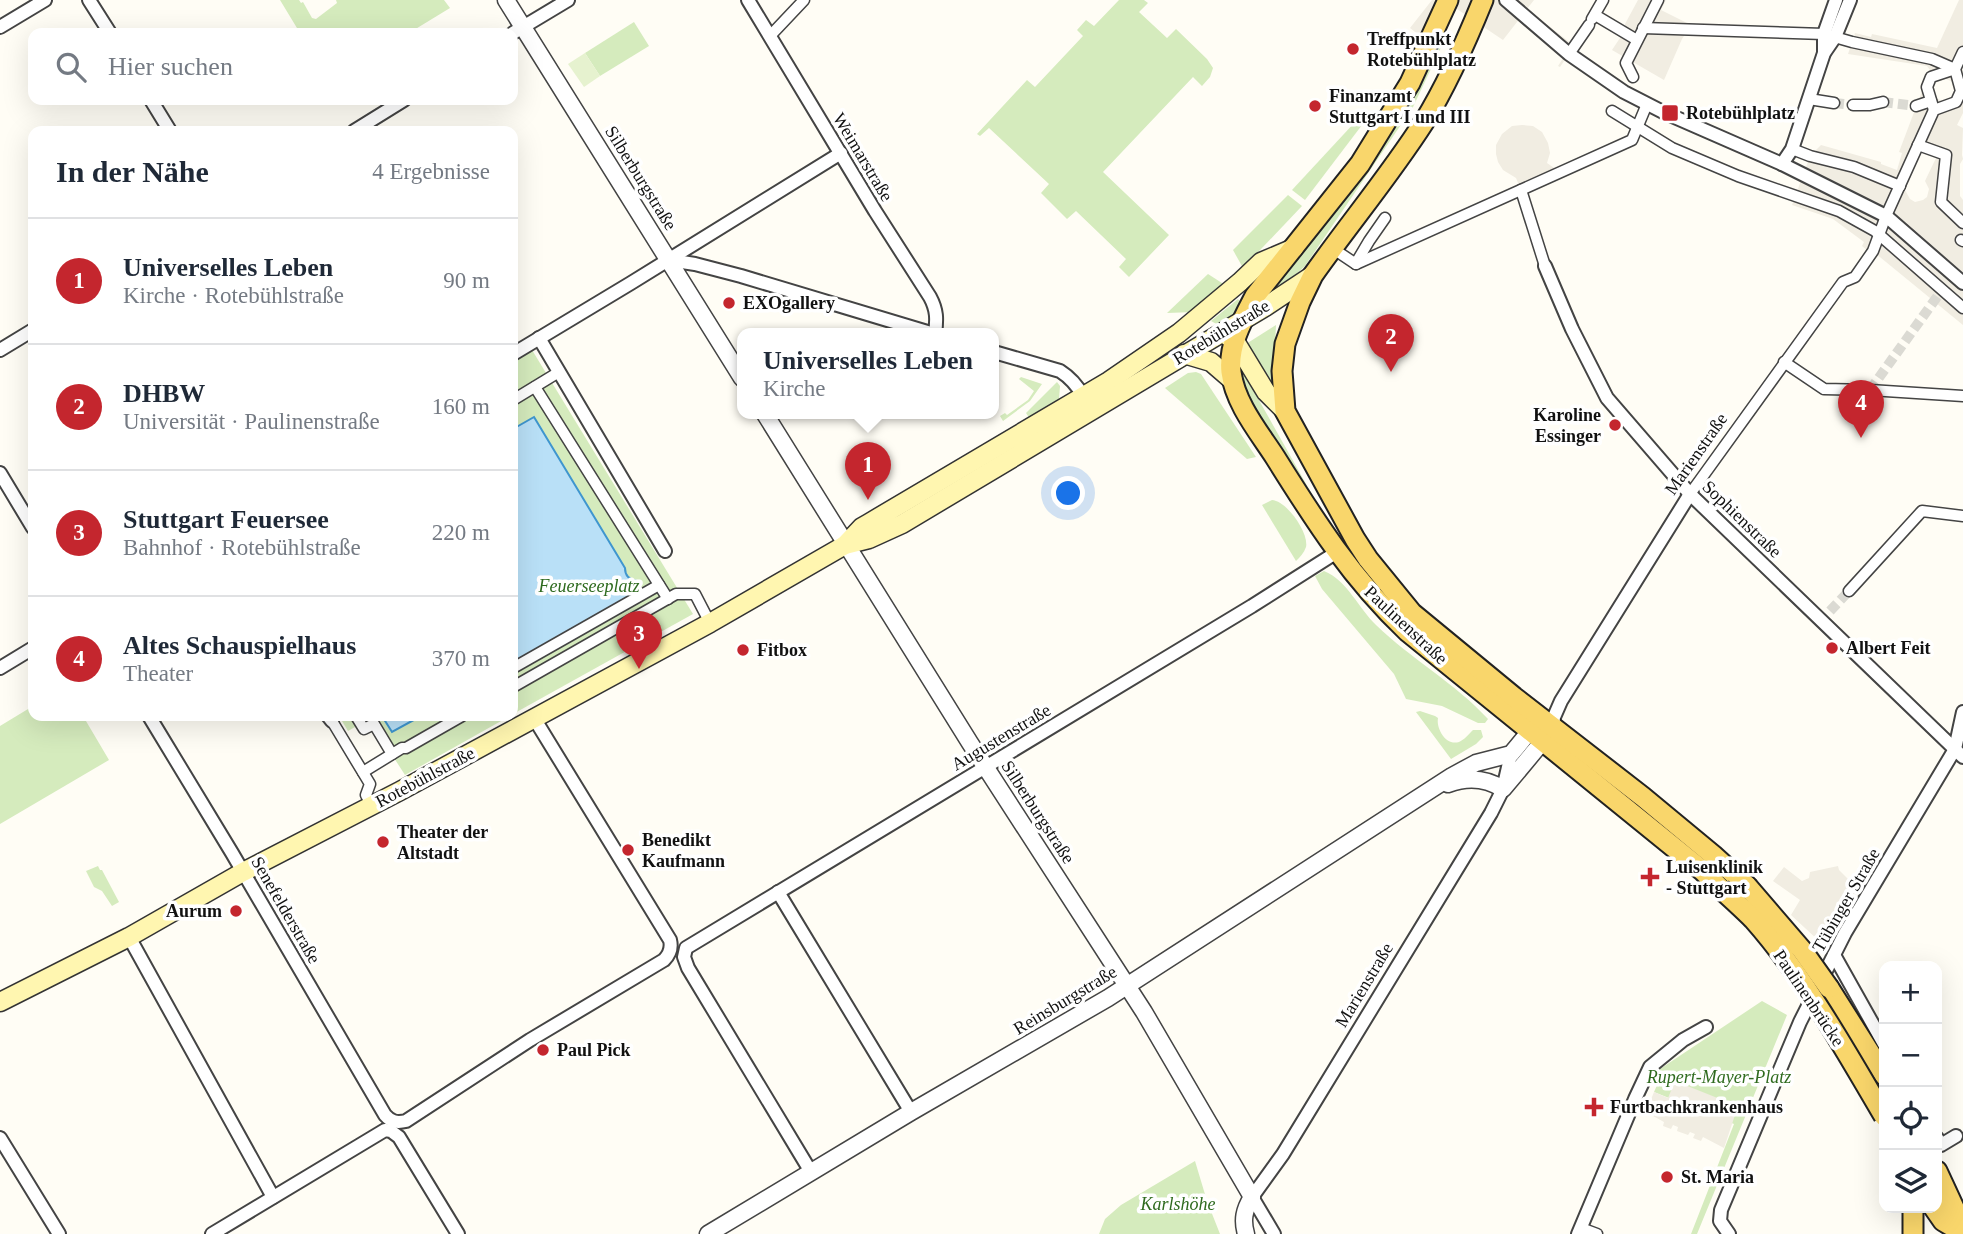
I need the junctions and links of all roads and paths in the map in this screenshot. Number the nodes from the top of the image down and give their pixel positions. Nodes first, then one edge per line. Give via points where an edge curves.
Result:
1 (45, 0) edge
2 (89, 0) edge
3 (506, 0) edge
4 (568, 0) edge
5 (748, 0) edge
6 (804, 0) edge
7 (1483, 0) edge
8 (1506, 0) edge
9 (1603, 0) edge
10 (1658, 0) edge
11 (1836, 0) edge
12 (1850, 0) edge
13 (1445, 2) edge
14 (1591, 21) junction
15 (0, 27) edge
16 (107, 28) edge
17 (517, 28) edge
18 (1643, 28) junction
19 (518, 30) edge
20 (1830, 35) junction
21 (770, 36) junction
22 (1637, 40) junction
23 (1963, 52) edge
24 (1569, 54) junction
25 (1955, 69) junction
26 (1633, 77) dead end
27 (1809, 99) junction
28 (1883, 102) tunnel mouth
29 (1834, 103) tunnel mouth
30 (1647, 104) junction
31 (154, 105) edge
32 (396, 105) edge
33 (1853, 105) tunnel mouth
34 (1916, 106) tunnel mouth
35 (1932, 106) junction
36 (1612, 111) dead end
37 (167, 126) edge
38 (362, 126) edge
39 (1637, 127) junction
40 (1918, 145) junction
41 (1792, 149) junction
42 (841, 152) junction
43 (1782, 164) junction
44 (1900, 187) junction
45 (1521, 190) junction
46 (1886, 216) junction
47 (1385, 218) dead end
48 (1963, 223) edge
49 (1880, 236) junction
50 (1294, 248) junction
51 (1332, 248) junction
52 (669, 260) junction
53 (1356, 264) junction
54 (1545, 266) joint
55 (1313, 275) junction
56 (1963, 283) edge
57 (1963, 308) edge
58 (1243, 320) junction
59 (914, 328) edge
60 (935, 328) edge
61 (28, 333) edge
62 (1179, 333) junction
63 (1228, 337) junction
64 (539, 338) junction
65 (0, 350) edge
66 (518, 351) edge
67 (999, 353) edge
68 (1184, 354) junction
69 (1784, 362) junction
70 (737, 370) edge
71 (559, 372) junction
72 (1233, 381) junction
73 (535, 387) junction
74 (1083, 396) junction
75 (1963, 396) edge
76 (518, 397) edge
77 (1285, 411) junction
78 (768, 419) edge
79 (0, 472) edge
80 (1690, 494) junction
81 (914, 506) junction
82 (1963, 516) edge
83 (28, 520) edge
84 (845, 545) junction
85 (665, 551) dead end
86 (1337, 552) junction
87 (659, 585) junction
88 (1849, 591) tunnel mouth
89 (668, 600) junction
90 (710, 623) junction
91 (28, 651) edge
92 (518, 664) edge
93 (0, 668) edge
94 (518, 684) edge
95 (1963, 712) edge
96 (534, 718) junction
97 (152, 721) edge
98 (332, 721) edge
99 (359, 721) edge
100 (453, 721) edge
101 (1541, 728) junction
102 (1959, 753) edge
103 (393, 754) junction
104 (1511, 754) junction
105 (986, 766) junction
106 (363, 772) junction
107 (1435, 788) junction
108 (1503, 789) junction
109 (372, 806) junction
110 (243, 872) junction
111 (1746, 886) joint
112 (1721, 889) joint
113 (778, 892) junction
114 (129, 937) junction
115 (1834, 955) junction
116 (1127, 986) junction
117 (0, 1002) edge
118 (1706, 1027) dead end
119 (1879, 1035) edge
120 (1879, 1066) edge
121 (1879, 1108) edge
122 (911, 1112) junction
123 (392, 1126) junction
124 (1956, 1136) dead end
125 (0, 1138) edge
126 (1942, 1141) edge
127 (811, 1172) junction
128 (1942, 1179) edge
129 (1942, 1180) edge
130 (273, 1197) junction
131 (1252, 1197) junction
132 (1963, 1200) edge
133 (1913, 1213) edge
134 (1937, 1213) edge
135 (1963, 1227) edge
136 (1725, 1230) edge
137 (1580, 1231) edge
138 (1963, 1233) edge
139 (59, 1234) edge
140 (212, 1234) edge
141 (458, 1234) edge
142 (708, 1234) edge
143 (1246, 1234) edge
144 (1274, 1234) edge
145 (1597, 1234) edge
146 (1913, 1234) edge

1 - 15 street
2 - 16 street
3 - 17 street, Silberburgstraße
4 - 19 street
5 - 21 street, Weimarstraße
6 - 21 street
7 - 51 main road, Rotebühlstraße via 1451,74 1425,119
8 - 24 street
9 - 14 street
10 - 18 street
11 - 20 street
12 - 20 street
13 - 50 main road, Rotebühlstraße via 1410,83 1382,131
14 - 22 street
14 - 24 street
18 - 20 street
18 - 22 street
19 - 52 street, Silberburgstraße
20 - 25 street via 1932,59
20 - 27 street
21 - 42 street, Weimarstraße
22 - 26 street via 1626,63
23 - 25 street
24 - 30 street
25 - 35 street, Marienstraße via 1931,77 1927,87
25 - 35 street via 1961,91 1956,102
27 - 29 street
27 - 41 street
28 - 33 street
30 - 39 street
30 - 43 street
31 - 37 street
32 - 38 street
34 - 35 street
35 - 40 street, Marienstraße
36 - 39 street
39 - 45 street via 1632,140
39 - 49 street via 1672,148 1738,176 1839,211
40 - 44 street, Marienstraße
40 - 48 street via 1946,155 1941,202
41 - 43 street
41 - 44 street via 1854,167
42 - 52 street
42 - 60 street, Weimarstraße via 935,308
43 - 46 street
44 - 46 street, Marienstraße
45 - 53 street
45 - 54 street, Sophienstraße
46 - 49 street, Marienstraße
46 - 56 street
47 - 53 street
49 - 57 street
49 - 69 street, Marienstraße via 1855,277 1843,282
50 - 58 main road, Paulinenstraße via 1255,296
50 - 62 main road, Rotebühlstraße via 1261,262
51 - 53 street
51 - 55 main road, Rotebühlstraße
52 - 59 street via 741,276
52 - 64 street
52 - 70 street, Silberburgstraße
54 - 80 street, Sophienstraße via 1607,398
55 - 58 main road, Rotebühlstraße
55 - 77 main road, Paulinenstraße via 1285,344
58 - 63 main road, Paulinenstraße
61 - 65 street
62 - 63 main road via 1202,329
62 - 74 main road, Rotebühlstraße
63 - 68 main road, Rotebühlstraße
63 - 72 main road, Paulinenstraße
63 - 77 main road
64 - 66 street
64 - 71 street
67 - 74 street via 1060,371
68 - 72 main road via 1211,362
68 - 81 main road, Rotebühlstraße
69 - 75 street via 1824,389
69 - 80 street, Marienstraße
71 - 73 street
71 - 85 street
72 - 86 main road, Paulinenstraße via 1243,408
73 - 76 street
73 - 87 street
74 - 81 main road, Rotebühlstraße
77 - 101 main road, Paulinenstraße via 1368,559 1412,613
78 - 84 street, Silberburgstraße
79 - 83 street
80 - 101 street, Marienstraße via 1554,717
80 - 102 street, Sophienstraße via 1826,616
81 - 84 main road, Rotebühlstraße via 869,539
82 - 88 street via 1922,511
84 - 90 main road, Rotebühlstraße
84 - 105 street, Silberburgstraße
86 - 101 main road, Paulinenstraße via 1407,631
86 - 105 street, Augustenstraße
87 - 89 street
87 - 92 street
89 - 90 street via 676,594 695,594
89 - 94 street
90 - 96 main road, Rotebühlstraße
91 - 93 street
95 - 102 street, Tübinger Straße
96 - 109 main road, Rotebühlstraße
96 - 123 street via 670,940 669,955
97 - 110 street, Senefelderstraße
98 - 106 street
99 - 103 street via 364,729 374,724
100 - 103 street
101 - 104 street
101 - 108 street, Marienstraße
101 - 111 main road, Paulinenstraße via 1713,855
101 - 112 main road, Paulinenstraße
102 - 115 street, Tübinger Straße
103 - 106 street
104 - 107 street, Reinsburgstraße via 1476,762
104 - 108 street, Marienstraße
105 - 113 street, Augustenstraße
105 - 116 street, Silberburgstraße
106 - 109 street via 370,784 366,795
107 - 108 street, Reinsburgstraße via 1471,779
107 - 116 street, Reinsburgstraße
108 - 131 street, Marienstraße via 1283,1154
109 - 110 main road, Rotebühlstraße
110 - 114 main road, Rotebühlstraße
110 - 123 street, Senefelderstraße
111 - 120 main road, Paulinenbrücke, bridge via 1802,950
112 - 121 main road, Paulinenbrücke, bridge via 1786,960
113 - 122 street
113 - 127 street, Augustenstraße via 684,952 688,968
114 - 117 main road, Rotebühlstraße
114 - 130 street
115 - 119 street
115 - 136 street, Tübinger Straße via 1800,1022 1721,1210
116 - 122 street, Reinsburgstraße
116 - 131 street, Silberburgstraße
118 - 137 street via 1650,1067
122 - 127 street, Reinsburgstraße
123 - 130 street
123 - 141 street, Senefelderstraße
124 - 126 street
125 - 139 street
127 - 142 street, Reinsburgstraße
128 - 132 main road
129 - 135 main road
130 - 140 street
131 - 143 street via 1244,1214
131 - 144 street, Silberburgstraße
133 - 146 main road
134 - 138 main road
137 - 145 street

